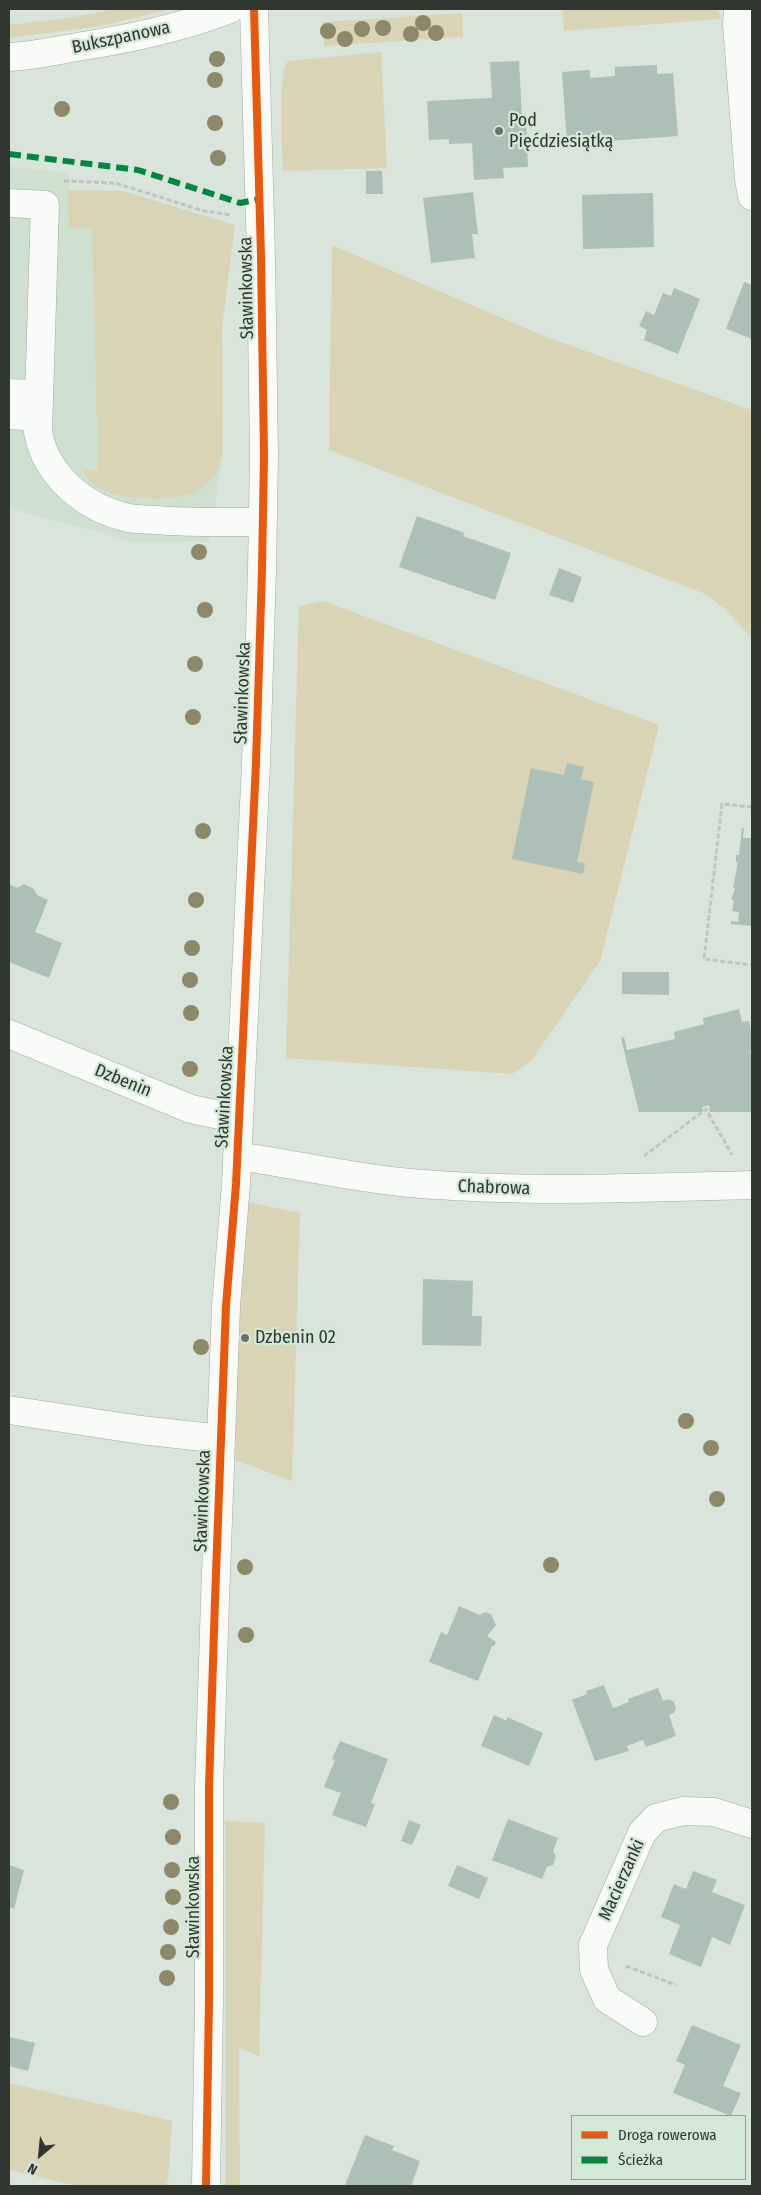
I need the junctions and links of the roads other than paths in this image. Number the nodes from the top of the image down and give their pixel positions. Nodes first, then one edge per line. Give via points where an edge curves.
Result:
1 (230, 9) edge
2 (254, 9) edge
3 (738, 9) edge
4 (9, 57) edge
5 (752, 196) edge
6 (9, 203) edge
7 (9, 393) edge
8 (38, 406) junction
9 (9, 415) edge
10 (263, 522) junction
11 (9, 1034) edge
12 (239, 1119) junction
13 (237, 1156) junction
14 (752, 1185) edge
15 (9, 1410) edge
16 (221, 1439) junction
17 (752, 1824) edge
18 (643, 2022) dead end
19 (206, 2186) edge

1 - 4 street, Bukszpanowa via 121,41 34,56
2 - 10 street, Sławinkowska
3 - 5 street
6 - 8 street via 45,204
7 - 8 street
8 - 9 street
8 - 10 street via 40,446 49,464 68,486 93,505 130,518
10 - 12 street, Sławinkowska via 256,763
11 - 12 street, Dzbenin via 191,1109
12 - 13 street, Sławinkowska
13 - 14 street, Chabrowa via 376,1179 472,1188
13 - 16 street, Sławinkowska via 226,1306
15 - 16 street
16 - 19 street, Sławinkowska via 210,1774
17 - 18 street, Macierzanki via 714,1812 683,1810 656,1818 642,1833 593,1945 594,1970 607,1999

